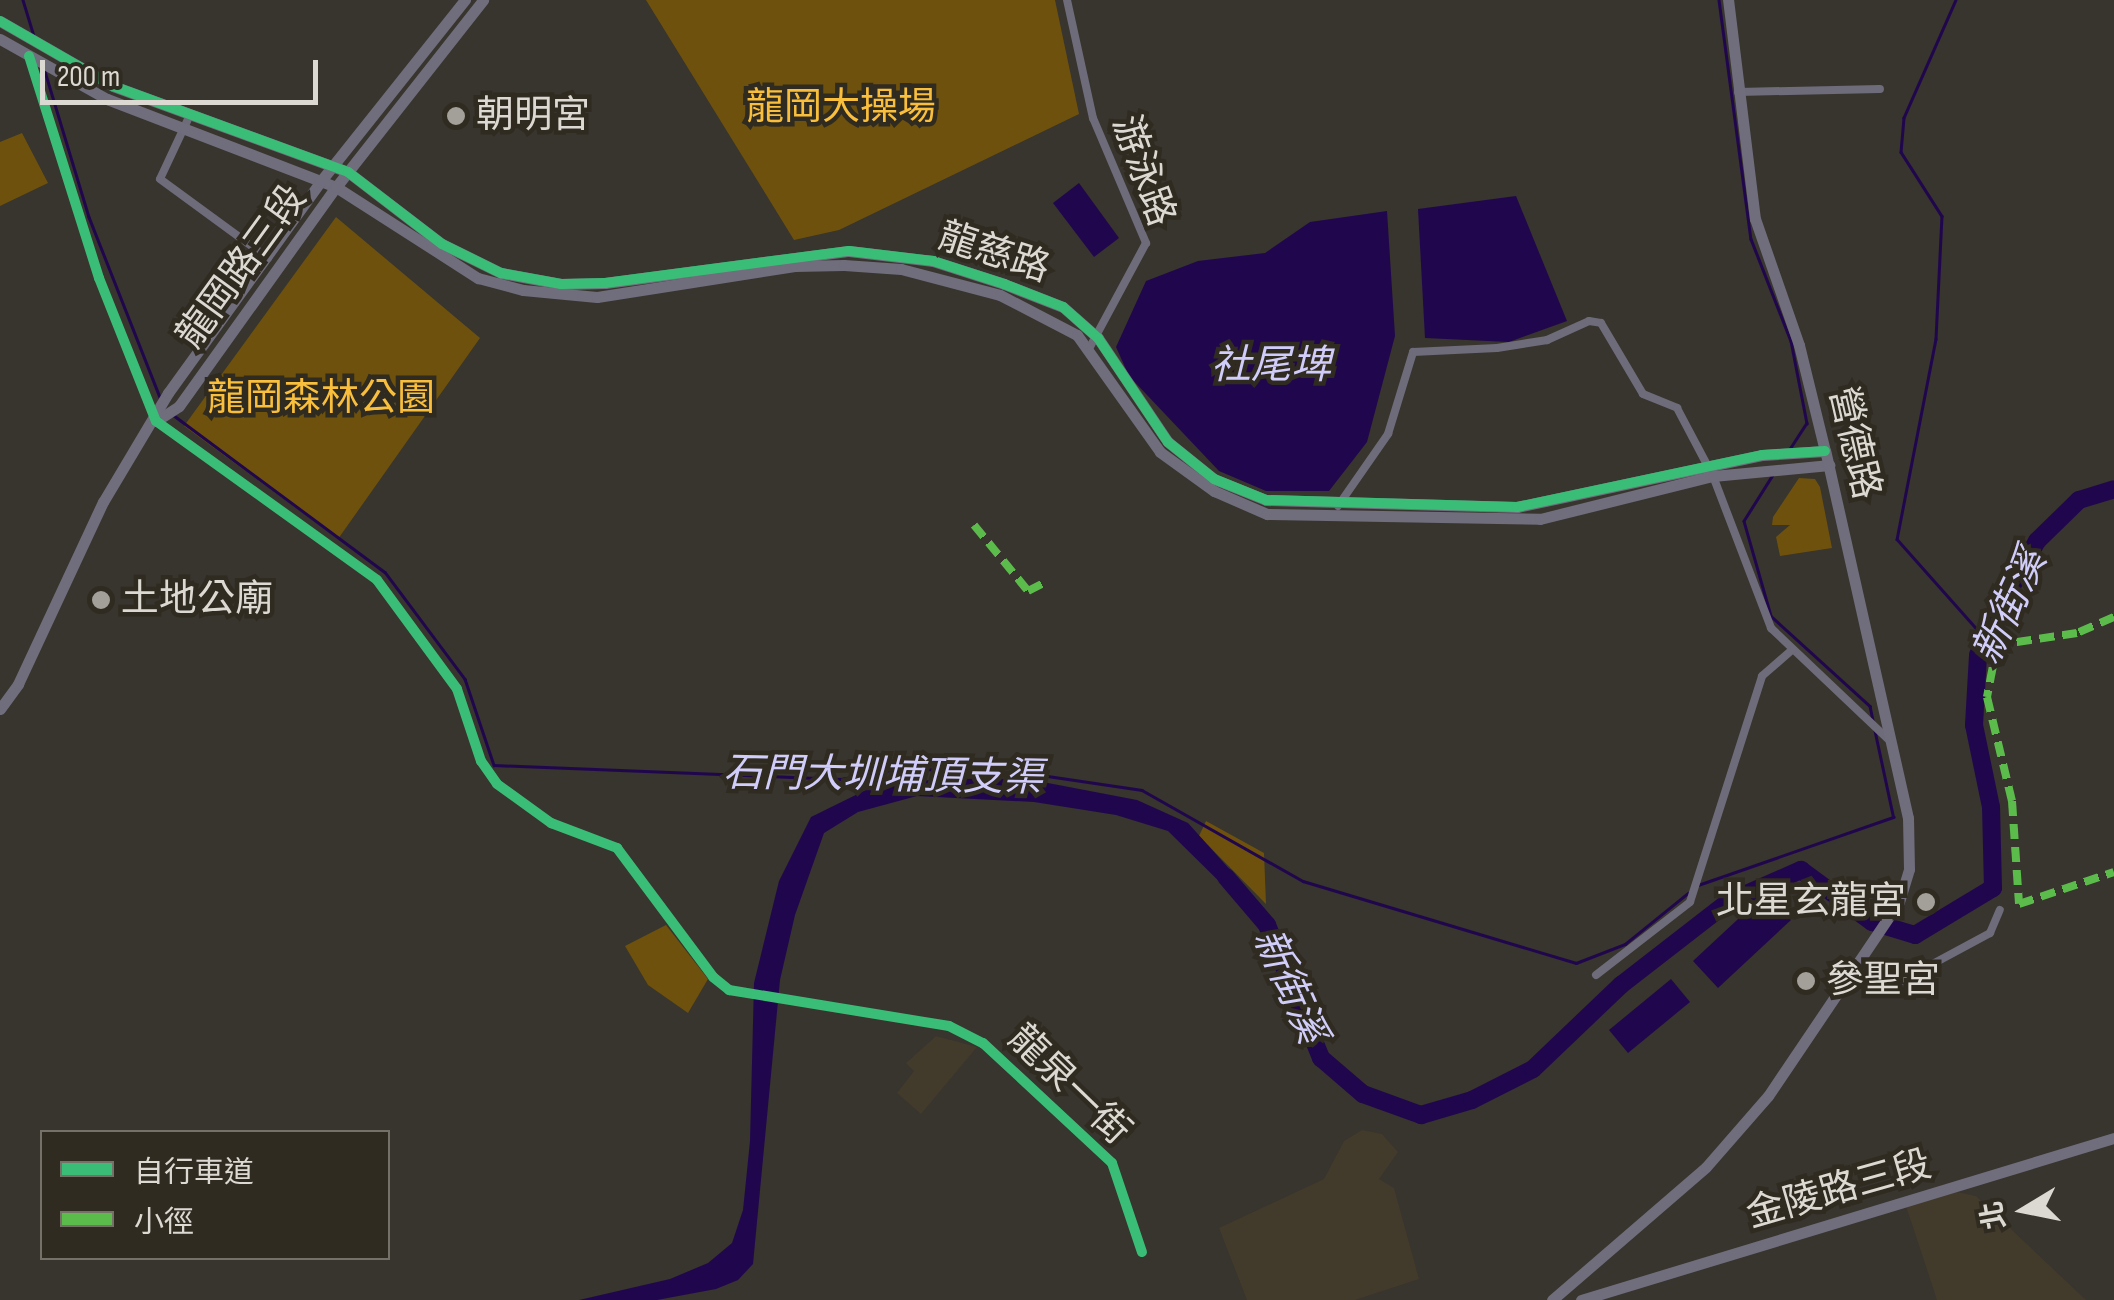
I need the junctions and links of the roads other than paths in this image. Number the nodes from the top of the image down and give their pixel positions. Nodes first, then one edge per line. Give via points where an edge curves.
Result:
1 (465, 0) edge
2 (482, 0) edge
3 (1067, 0) edge
4 (1728, 0) edge
5 (0, 21) edge
6 (0, 39) edge
7 (29, 56) junction
8 (1880, 89) dead end
9 (1738, 92) junction
10 (189, 118) junction
11 (182, 131) junction
12 (330, 167) junction
13 (348, 172) junction
14 (320, 182) junction
15 (336, 187) junction
16 (268, 258) junction
17 (1002, 289) junction
18 (1094, 343) junction
19 (156, 420) junction
20 (1826, 451) junction
21 (1829, 465) junction
22 (1709, 471) junction
23 (1338, 505) junction
24 (1792, 650) junction
25 (4, 694) edge
26 (0, 709) edge
27 (1890, 742) junction
28 (2000, 910) dead end
29 (1852, 972) junction
30 (1596, 975) dead end
31 (2114, 1138) edge
32 (1142, 1252) dead end
33 (1552, 1300) edge
34 (1582, 1300) edge

1 - 12 street, 龍岡路三段
2 - 13 street, 龍岡路三段
3 - 18 street, 游泳路 via 1093,118 1146,242
4 - 9 street, 營德路
5 - 10 street, 龍慈路 via 113,86
6 - 7 street, 龍慈路
7 - 11 street, 龍慈路
7 - 19 street via 100,278
8 - 9 street
9 - 20 street, 營德路 via 1755,219
10 - 11 street
10 - 12 street, 龍慈路
11 - 14 street, 龍慈路
11 - 16 street via 162,170 164,186
12 - 13 street, 龍慈路
12 - 14 street, 龍岡路三段
13 - 15 street, 龍岡路三段
13 - 17 street, 龍慈路 via 442,244 533,280 605,283 850,251 933,261
14 - 15 street, 龍慈路
14 - 16 street, 龍岡路三段
15 - 17 street, 龍慈路 via 478,278 559,296 637,294 795,266 844,265
15 - 19 street, 龍岡路三段 via 179,406
16 - 19 street, 龍岡路三段 via 168,393
17 - 18 street, 龍慈路
18 - 23 street, 龍慈路 via 1160,452 1214,492 1267,514
19 - 25 street, 龍岡路三段 via 103,502
19 - 32 street, 龍泉一街 via 377,580 449,675 481,761 497,784 536,816 616,848 713,977 741,993 949,1026 984,1043 1112,1163
20 - 21 street, 營德路
20 - 22 street, 龍慈路
21 - 22 street, 龍慈路
21 - 27 street, 營德路
22 - 23 street, 龍慈路 via 1540,519
22 - 23 street via 1677,408 1643,394 1610,331 1589,320 1548,340 1413,352 1388,434
22 - 24 street via 1771,628
24 - 27 street
24 - 30 street via 1762,676 1690,902
25 - 26 street, 龍岡路三段
27 - 29 street, 營德路 via 1912,846 1900,902
28 - 29 street via 1998,923 1979,940 1888,988
29 - 33 street via 1768,1096 1706,1167
31 - 34 street, 金陵路三段

